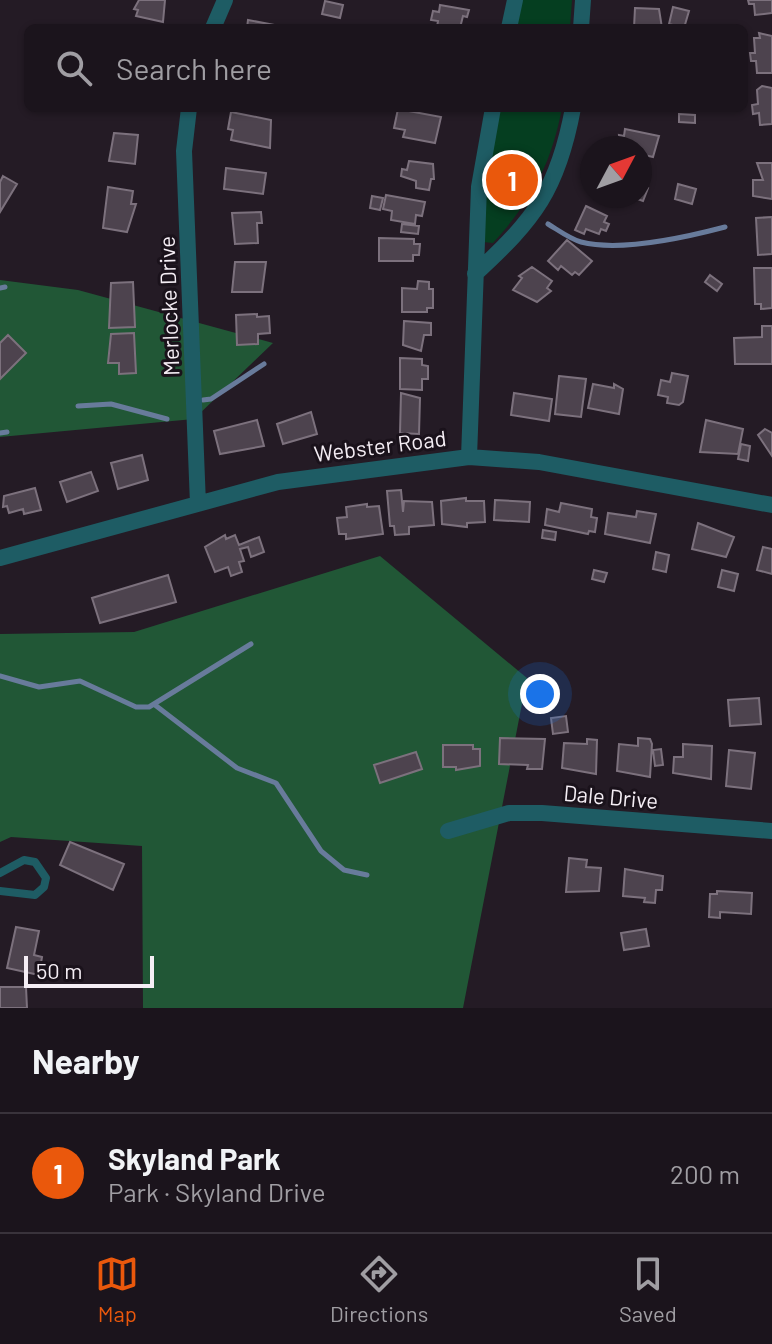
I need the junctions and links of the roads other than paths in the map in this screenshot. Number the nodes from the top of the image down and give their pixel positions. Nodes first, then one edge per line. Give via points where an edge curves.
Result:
1 (225, 0) edge
2 (515, 0) edge
3 (583, 0) edge
4 (215, 24) edge
5 (510, 24) edge
6 (581, 24) edge
7 (189, 112) edge
8 (492, 112) edge
9 (572, 112) edge
10 (475, 274) junction
11 (469, 457) junction
12 (198, 504) junction
13 (772, 505) edge
14 (0, 558) edge
15 (448, 831) dead end
16 (772, 831) edge
17 (0, 873) edge
18 (0, 891) edge

1 - 4 street
2 - 5 street
3 - 6 street
7 - 12 street, Merlocke Drive via 184,151
8 - 10 street via 479,187
9 - 10 street via 548,191 502,250
10 - 11 street
11 - 12 street, Webster Road via 309,476
11 - 13 street, Webster Road via 539,462
12 - 14 street, Webster Road
15 - 16 street, Dale Drive via 509,813 542,813
17 - 18 lane via 24,860 35,862 46,878 35,895

